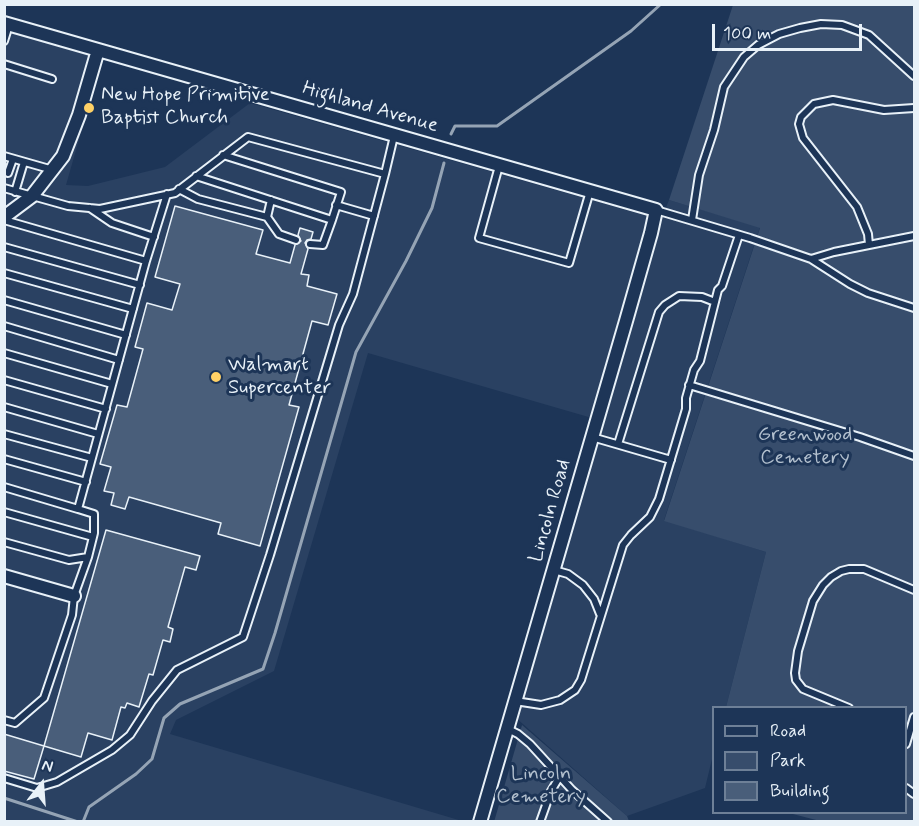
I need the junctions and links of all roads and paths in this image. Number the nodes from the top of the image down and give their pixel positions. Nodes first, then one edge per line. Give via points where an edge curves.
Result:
1 (7, 23) edge
2 (4, 41) edge
3 (98, 50) junction
4 (4, 64) edge
5 (915, 76) edge
6 (52, 79) dead end
7 (915, 108) edge
8 (395, 135) junction
9 (223, 155) junction
10 (4, 156) edge
11 (13, 159) junction
12 (24, 162) junction
13 (500, 166) junction
14 (53, 170) junction
15 (8, 172) dead end
16 (385, 174) junction
17 (196, 176) junction
18 (5, 185) edge
19 (179, 189) junction
20 (590, 191) junction
21 (15, 192) junction
22 (167, 194) junction
23 (32, 196) junction
24 (271, 200) junction
25 (336, 205) junction
26 (89, 208) junction
27 (656, 210) junction
28 (267, 216) junction
29 (374, 216) junction
30 (4, 218) edge
31 (332, 220) junction
32 (692, 220) junction
33 (738, 235) junction
34 (915, 236) edge
35 (154, 237) junction
36 (296, 240) dead end
37 (310, 244) dead end
38 (869, 245) junction
39 (4, 247) edge
40 (811, 259) junction
41 (146, 261) junction
42 (4, 273) edge
43 (140, 285) junction
44 (4, 300) edge
45 (715, 302) junction
46 (915, 308) edge
47 (133, 309) junction
48 (4, 326) edge
49 (126, 335) junction
50 (4, 353) edge
51 (119, 360) junction
52 (4, 380) edge
53 (112, 384) junction
54 (689, 385) junction
55 (4, 407) edge
56 (106, 409) junction
57 (4, 434) edge
58 (98, 434) junction
59 (592, 437) junction
60 (618, 444) junction
61 (915, 456) edge
62 (92, 458) junction
63 (4, 459) edge
64 (671, 460) junction
65 (86, 482) junction
66 (4, 487) edge
67 (78, 509) junction
68 (4, 512) edge
69 (93, 537) junction
70 (4, 542) edge
71 (88, 557) junction
72 (554, 570) junction
73 (4, 576) edge
74 (915, 590) edge
75 (74, 596) junction
76 (600, 617) junction
77 (515, 701) junction
78 (844, 706) edge
79 (911, 719) edge
80 (4, 720) edge
81 (507, 729) junction
82 (907, 739) edge
83 (560, 776) junction
84 (4, 778) edge
85 (480, 822) edge
86 (540, 822) edge
87 (608, 822) edge

1 - 2 lane
1 - 3 street, Highland Avenue
3 - 8 street, Highland Avenue
3 - 14 street via 79,115 63,156
4 - 6 lane
5 - 32 lane via 868,35 842,25 800,28 758,45 744,57 724,87 699,175
7 - 38 lane via 884,110 833,100 814,104 801,117 803,138 857,207
8 - 13 street, Highland Avenue
8 - 16 lane
9 - 16 lane via 248,137
9 - 17 lane
9 - 25 lane via 341,192
10 - 11 lane
11 - 12 lane
11 - 15 lane
12 - 14 lane
12 - 21 lane
13 - 20 street, Highland Avenue
13 - 20 lane via 479,238 558,260 570,263
14 - 23 street
16 - 29 lane
17 - 19 lane
17 - 24 lane
18 - 21 lane
19 - 22 lane
19 - 28 lane via 198,199
20 - 27 street, Highland Avenue
21 - 23 lane
22 - 26 lane
22 - 35 lane
23 - 26 lane
23 - 30 street
24 - 28 lane
24 - 31 lane
25 - 29 lane
25 - 31 lane
26 - 35 lane via 112,223
27 - 32 lane
27 - 59 street, Lincoln Road
28 - 36 lane via 279,234
29 - 84 lane via 353,294 339,325 243,637 177,670 130,735 103,756 57,782 37,788
30 - 41 lane
31 - 37 lane via 323,245
32 - 33 lane
33 - 40 lane
33 - 45 lane
34 - 38 lane
35 - 41 lane
38 - 40 lane
39 - 43 lane
40 - 46 lane via 868,294
41 - 43 lane
42 - 47 lane
43 - 47 lane
44 - 49 lane
45 - 54 lane via 700,361
45 - 60 lane via 679,296 659,312
47 - 49 lane
48 - 51 lane
49 - 51 lane
50 - 53 lane
51 - 53 lane
52 - 56 lane
53 - 56 lane
54 - 61 lane
54 - 64 lane
55 - 58 lane
56 - 58 lane
57 - 62 lane
58 - 62 lane
59 - 60 lane
59 - 72 street, Lincoln Road
60 - 64 lane
62 - 65 lane
63 - 65 lane
64 - 76 lane via 656,507 623,545
65 - 67 lane
66 - 67 lane
67 - 69 lane via 94,514
68 - 69 lane
69 - 71 lane
70 - 71 lane via 69,560
71 - 75 lane
72 - 76 lane via 583,585 594,599
72 - 77 street, Lincoln Road
73 - 75 street
74 - 78 lane via 864,569 849,569 831,577 819,590 798,651 796,680 803,689
75 - 80 lane via 72,615 44,699 15,723
76 - 77 lane via 575,690 548,704
77 - 81 street, Lincoln Road
79 - 82 lane
81 - 83 lane via 524,739
81 - 85 street, Lincoln Road
83 - 86 lane via 550,791
83 - 87 lane

